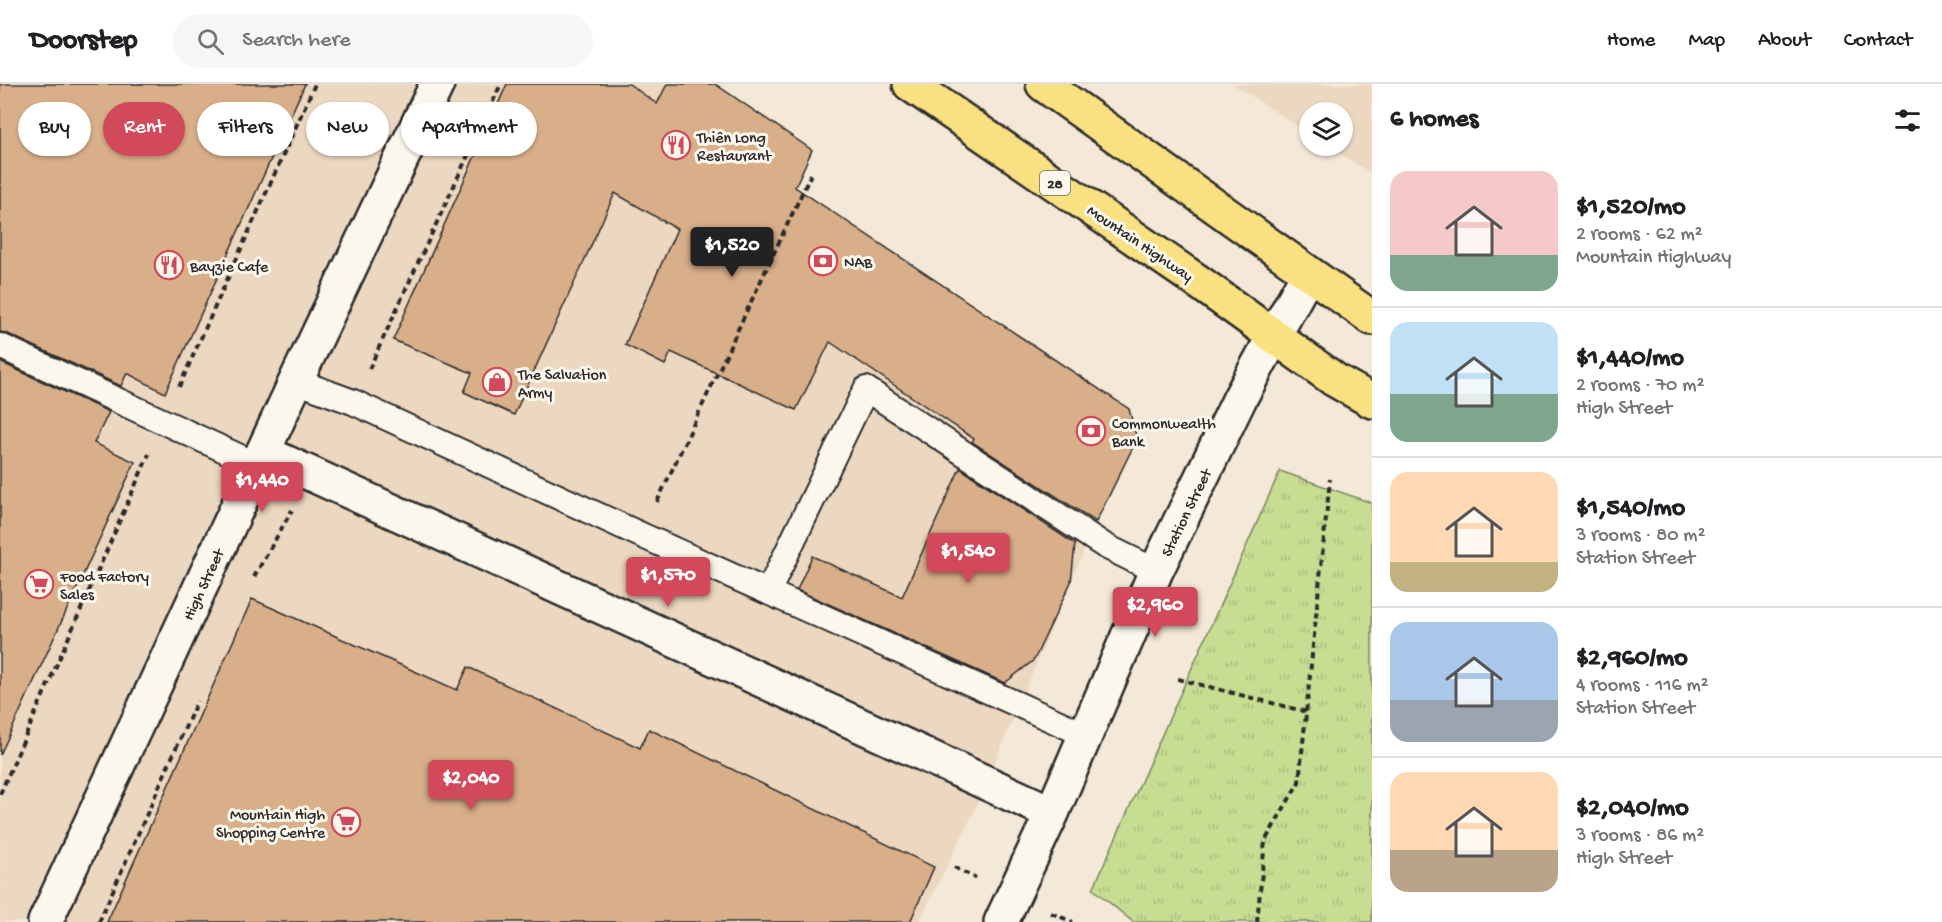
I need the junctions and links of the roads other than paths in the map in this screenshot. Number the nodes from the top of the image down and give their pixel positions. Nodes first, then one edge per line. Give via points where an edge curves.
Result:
1 (437, 84) edge
2 (910, 84) edge
3 (1043, 84) edge
4 (1308, 274) junction
5 (1372, 318) edge
6 (1274, 336) junction
7 (0, 346) edge
8 (296, 381) junction
9 (1372, 401) edge
10 (260, 458) junction
11 (1156, 571) junction
12 (768, 592) junction
13 (1086, 735) junction
14 (1052, 813) junction
15 (45, 922) edge
16 (1001, 922) edge

1 - 8 street, High Street
2 - 6 main road, Mountain Highway / 28
3 - 4 main road
4 - 5 main road
4 - 6 street, Station Street
6 - 9 main road, Mountain Highway / 28
6 - 11 street, Station Street
7 - 10 lane
8 - 10 street, High Street
8 - 12 lane via 353,402
10 - 14 street
10 - 15 street, High Street
11 - 12 lane via 1105,546 866,389
11 - 13 street, Station Street
12 - 13 lane
13 - 14 street, Station Street
14 - 16 street, Station Street

